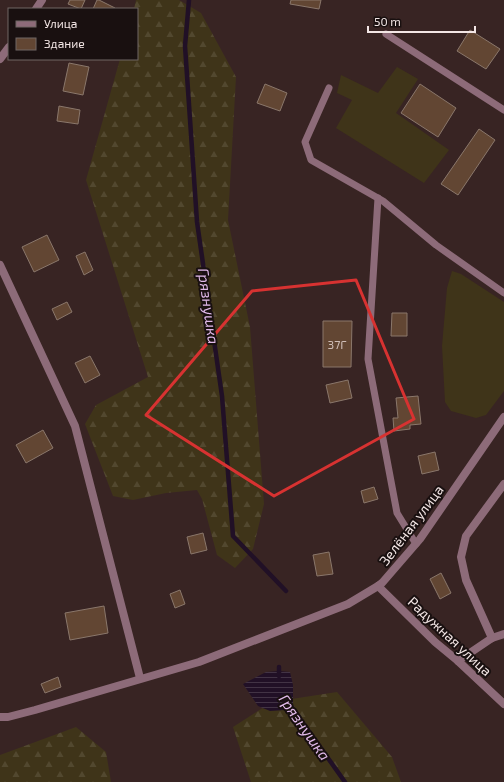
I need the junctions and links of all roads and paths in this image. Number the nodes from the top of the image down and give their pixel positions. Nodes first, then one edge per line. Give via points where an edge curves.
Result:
1 (386, 34) dead end
2 (8, 48) edge
3 (0, 59) edge
4 (329, 88) dead end
5 (504, 110) edge
6 (378, 198) junction
7 (0, 265) edge
8 (504, 293) edge
9 (504, 417) edge
10 (504, 484) edge
11 (416, 544) junction
12 (378, 586) junction
13 (504, 634) edge
14 (492, 638) junction
15 (458, 661) junction
16 (140, 678) junction
17 (504, 704) edge
18 (4, 717) edge
19 (0, 723) edge

1 - 5 lane
2 - 3 street
4 - 6 lane via 305,142 311,160
6 - 8 lane via 436,245
6 - 11 lane via 368,359 397,513
7 - 16 street via 74,426
9 - 11 street, Зелёная улица
10 - 14 street via 466,536 461,557 466,580
11 - 12 street, Зелёная улица
12 - 15 street, Радужная улица
12 - 16 street, Зелёная улица via 348,604 199,662
13 - 14 street
14 - 15 street
15 - 17 street, Радужная улица
16 - 18 street, Зелёная улица
18 - 19 street

